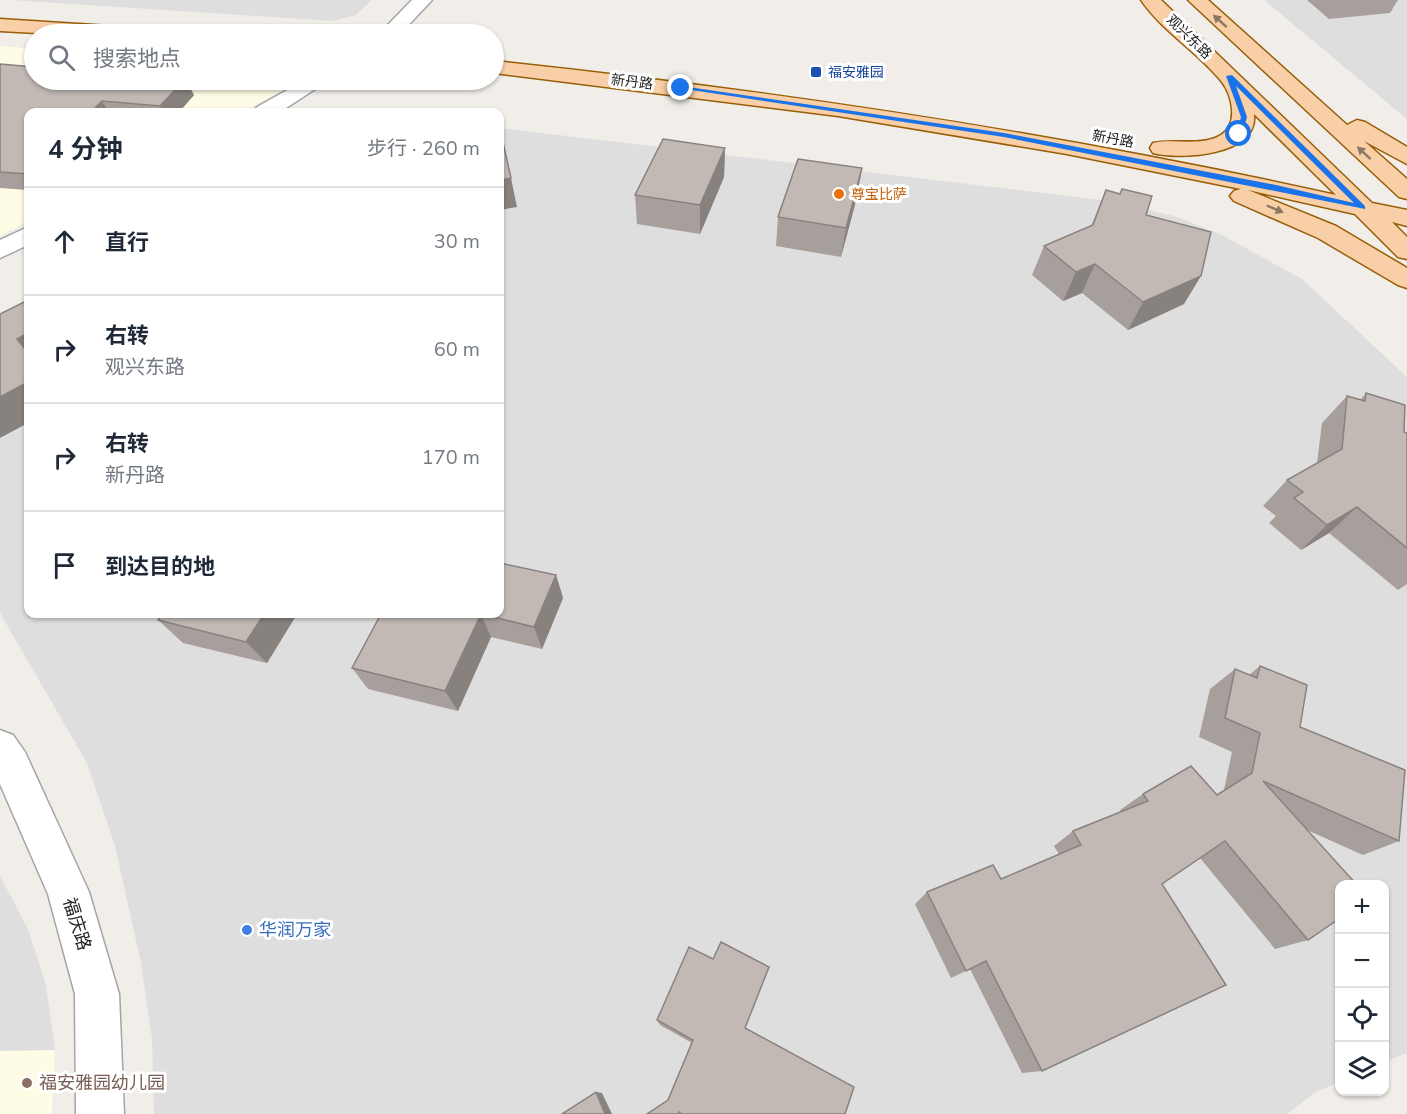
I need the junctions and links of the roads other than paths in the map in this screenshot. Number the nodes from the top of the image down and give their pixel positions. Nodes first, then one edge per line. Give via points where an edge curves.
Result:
1 (423, 0) edge
2 (1150, 0) edge
3 (1197, 0) edge
4 (399, 24) edge
5 (0, 25) edge
6 (24, 27) edge
7 (0, 39) edge
8 (24, 41) edge
9 (504, 55) edge
10 (504, 68) edge
11 (1229, 76) junction
12 (1283, 79) junction
13 (302, 90) edge
14 (272, 108) edge
15 (1161, 148) junction
16 (1120, 157) junction
17 (1407, 158) edge
18 (1341, 187) junction
19 (1407, 192) edge
20 (1407, 202) edge
21 (1362, 207) junction
22 (1407, 218) edge
23 (24, 237) edge
24 (0, 250) edge
25 (1407, 251) edge
26 (1407, 279) edge
27 (0, 748) edge
28 (99, 1114) edge

1 - 4 street
2 - 11 main road, 观兴东路
12 -> 3 main road
5 - 6 main road
7 - 8 main road
9 - 15 main road, 新丹路 via 824,92
10 - 16 main road, 新丹路 via 817,105
11 - 15 main road via 1244,117 1239,134 1230,141 1202,148
11 - 18 main road, 观兴东路
12 - 17 main road
19 -> 12 main road
13 - 14 street
15 - 18 main road, 新丹路
16 - 21 main road, 新丹路
16 -> 26 main road via 1276,210 1327,232
18 - 20 main road, 新丹路
18 - 21 main road, 观兴东路
21 - 22 main road, 新丹路
21 - 25 main road, 观兴东路
23 - 24 street
27 - 28 street, 福庆路 via 68,892 98,994

